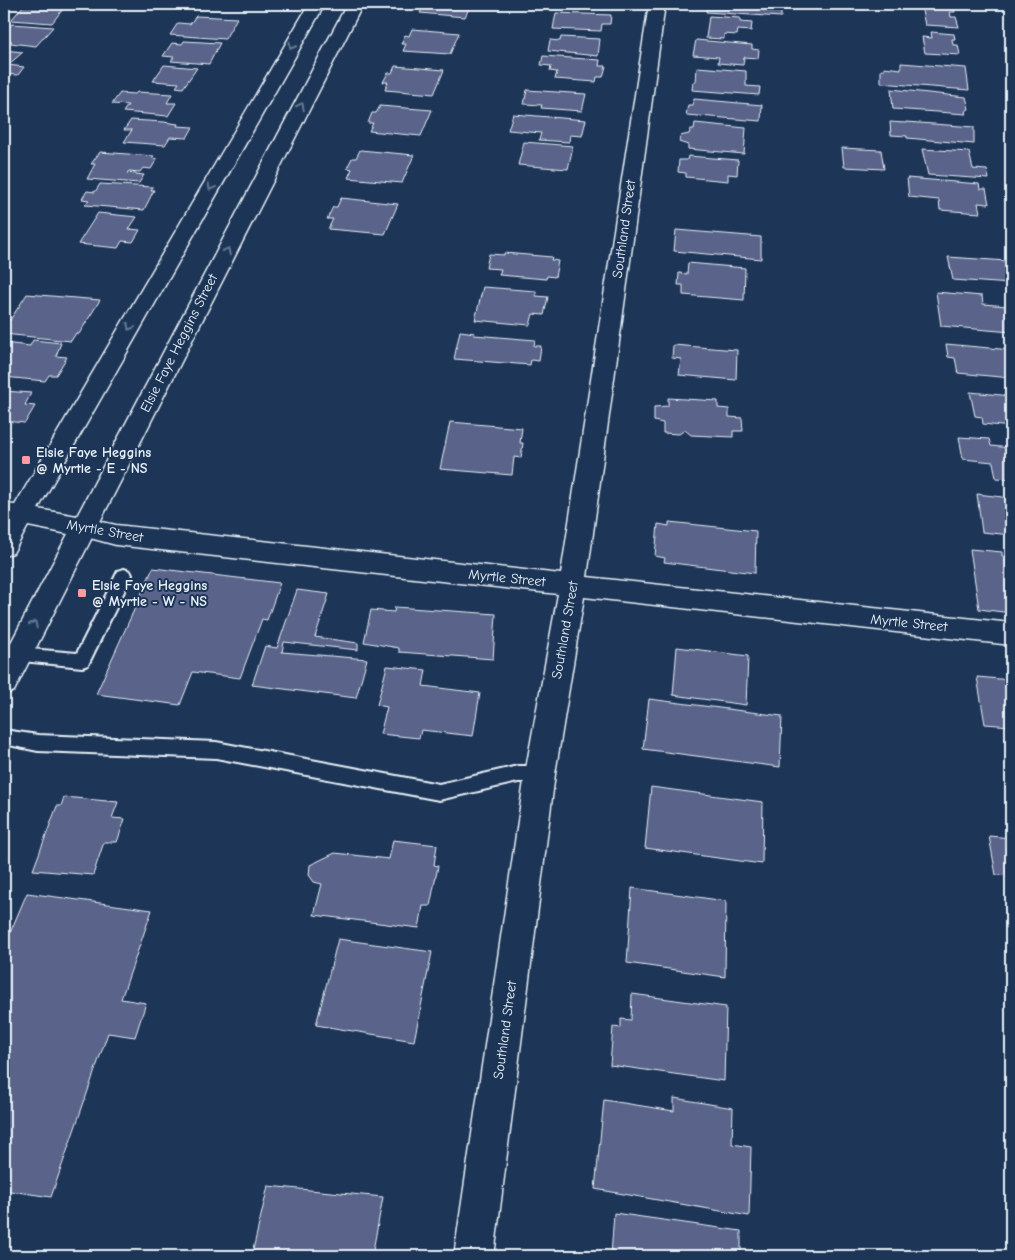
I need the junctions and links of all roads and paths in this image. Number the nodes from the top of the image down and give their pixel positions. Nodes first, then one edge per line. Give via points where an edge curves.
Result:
1 (317, 4) edge
2 (354, 4) edge
3 (657, 4) edge
4 (253, 155) junction
5 (14, 514) edge
6 (84, 527) junction
7 (4, 546) edge
8 (124, 575) dead end
9 (573, 585) junction
10 (1011, 634) edge
11 (18, 655) junction
12 (4, 683) edge
13 (4, 737) edge
14 (540, 774) junction
15 (474, 1256) edge

1 -> 4 street, Elsie Faye Heggins Street
4 -> 2 street, Elsie Faye Heggins Street
3 - 9 street, Southland Street
4 -> 5 street, Elsie Faye Heggins Street
6 -> 4 street, Elsie Faye Heggins Street
5 - 6 street, Myrtle Street
5 - 7 street, Elsie Faye Heggins Street
6 - 9 street, Myrtle Street via 116,535
11 -> 6 street, Elsie Faye Heggins Street
8 - 11 lane via 82,660
9 - 10 street, Myrtle Street
9 - 14 street, Southland Street
11 - 12 street, Elsie Faye Heggins Street
13 - 14 lane via 38,743 216,750 438,792 518,774
14 - 15 street, Southland Street

